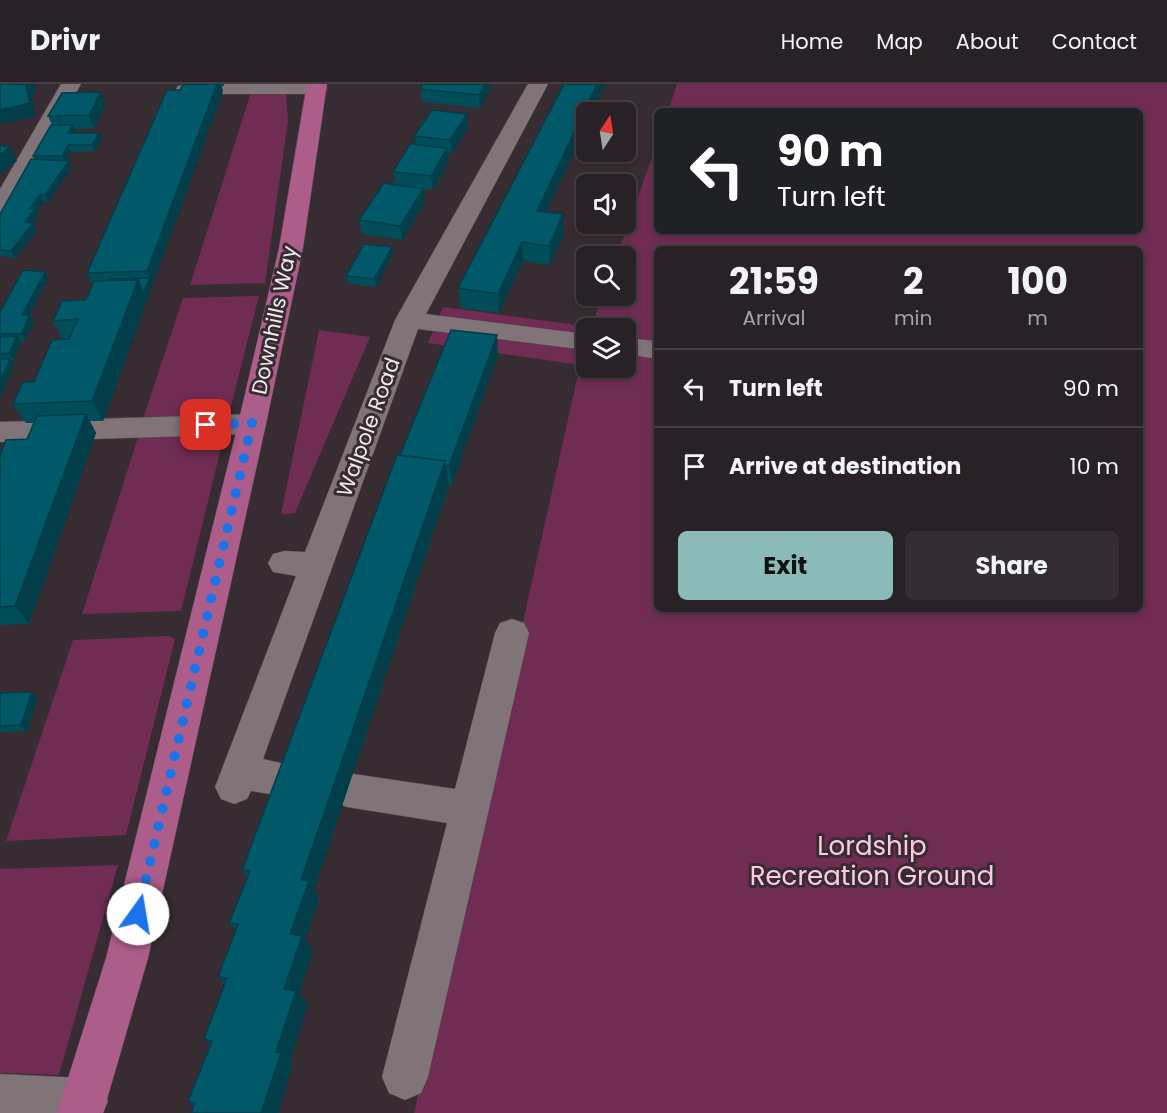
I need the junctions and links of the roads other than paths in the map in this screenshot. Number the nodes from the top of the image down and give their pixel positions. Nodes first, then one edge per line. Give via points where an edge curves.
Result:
1 (71, 84) edge
2 (538, 84) edge
3 (317, 85) edge
4 (184, 90) edge
5 (0, 209) edge
6 (408, 320) junction
7 (576, 341) edge
8 (636, 347) edge
9 (654, 350) edge
10 (252, 423) junction
11 (0, 432) edge
12 (284, 563) dead end
13 (316, 565) junction
14 (512, 633) dead end
15 (294, 781) edge
16 (347, 790) dead end
17 (470, 810) junction
18 (405, 1077) dead end
19 (0, 1097) edge
20 (82, 1107) edge

1 - 5 street
2 - 6 street, Walpole Road
3 - 4 street
3 - 10 main road, Downhills Way via 291,248
6 - 7 street
6 - 13 street, Walpole Road
8 - 9 street
10 - 11 street
10 - 20 main road, Downhills Way via 128,958
12 - 13 street
13 - 15 street, Walpole Road via 237,779
14 - 17 street
16 - 17 street
17 - 18 street
19 - 20 street

